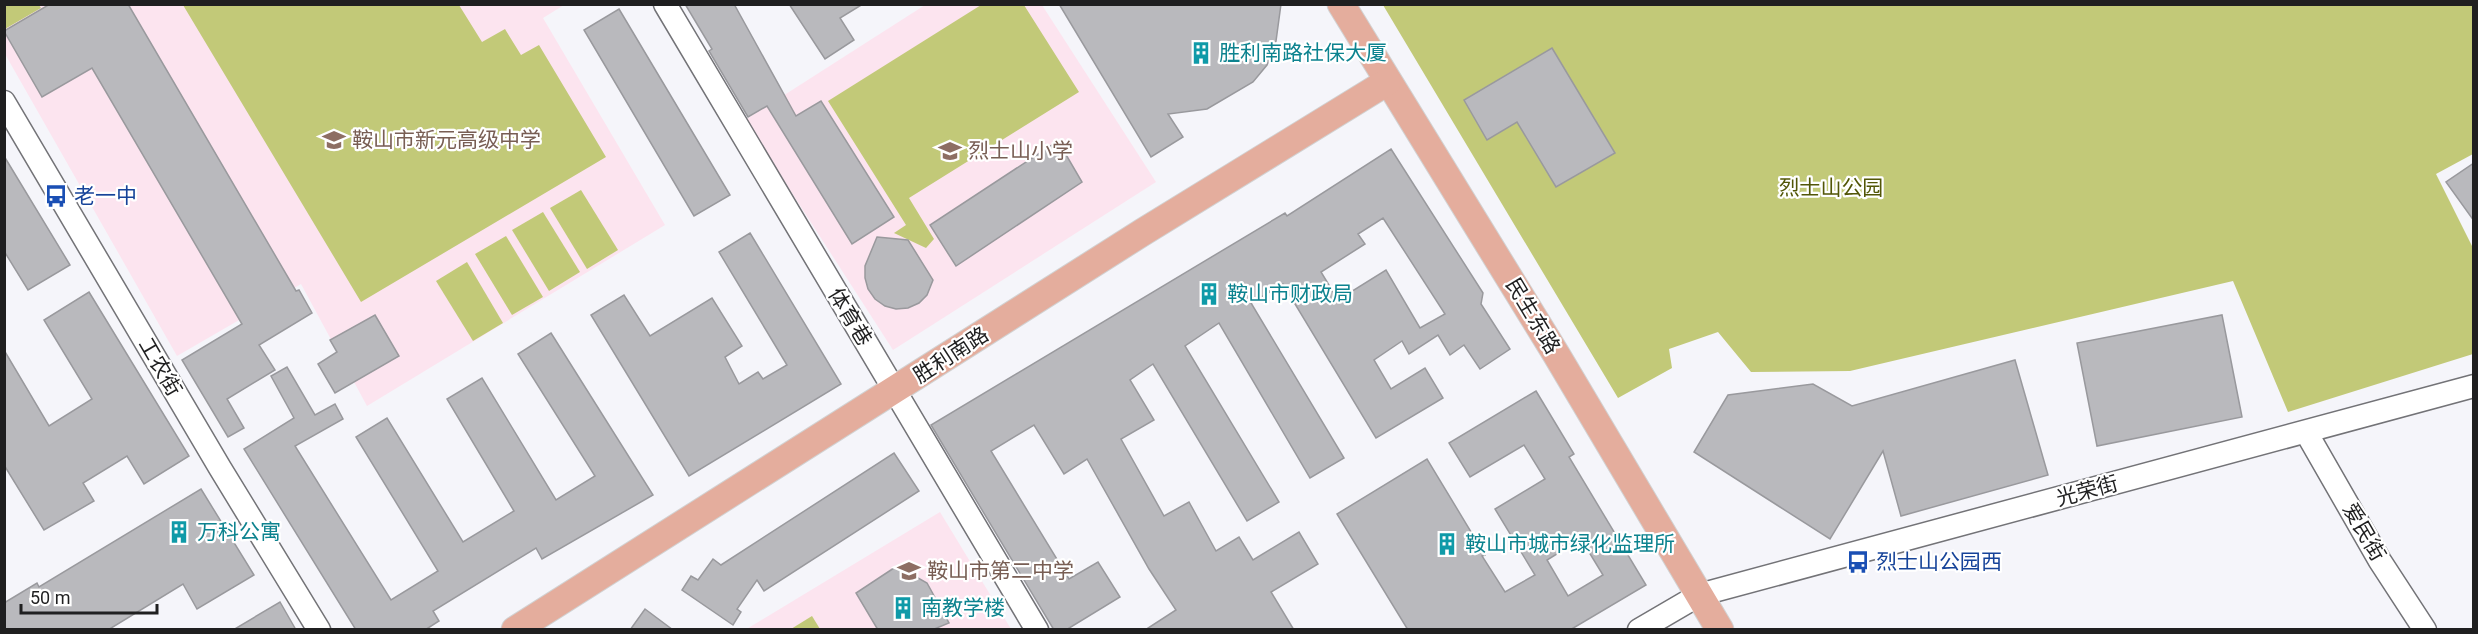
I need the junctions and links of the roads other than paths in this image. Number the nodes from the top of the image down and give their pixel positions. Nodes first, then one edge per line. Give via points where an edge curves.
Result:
1 (664, 4) edge
2 (1341, 4) edge
3 (1387, 82) junction
4 (4, 102) edge
5 (2474, 386) edge
6 (894, 391) junction
7 (2306, 432) junction
8 (1700, 595) junction
9 (319, 630) edge
10 (515, 630) edge
11 (1037, 630) edge
12 (1639, 630) edge
13 (1720, 630) edge
14 (2425, 630) edge

1 - 6 street, 体育巷
2 - 3 main road, 民生东路
3 - 6 main road, 胜利南路
3 - 8 main road, 民生东路
4 - 9 street, 工农街
5 - 7 street, 光荣街
6 - 10 main road, 胜利南路
6 - 11 street, 体育巷
7 - 8 street, 光荣街
7 - 14 street, 爱民街 via 2380,561
8 - 12 street, 光荣街
8 - 13 main road, 民生东路

